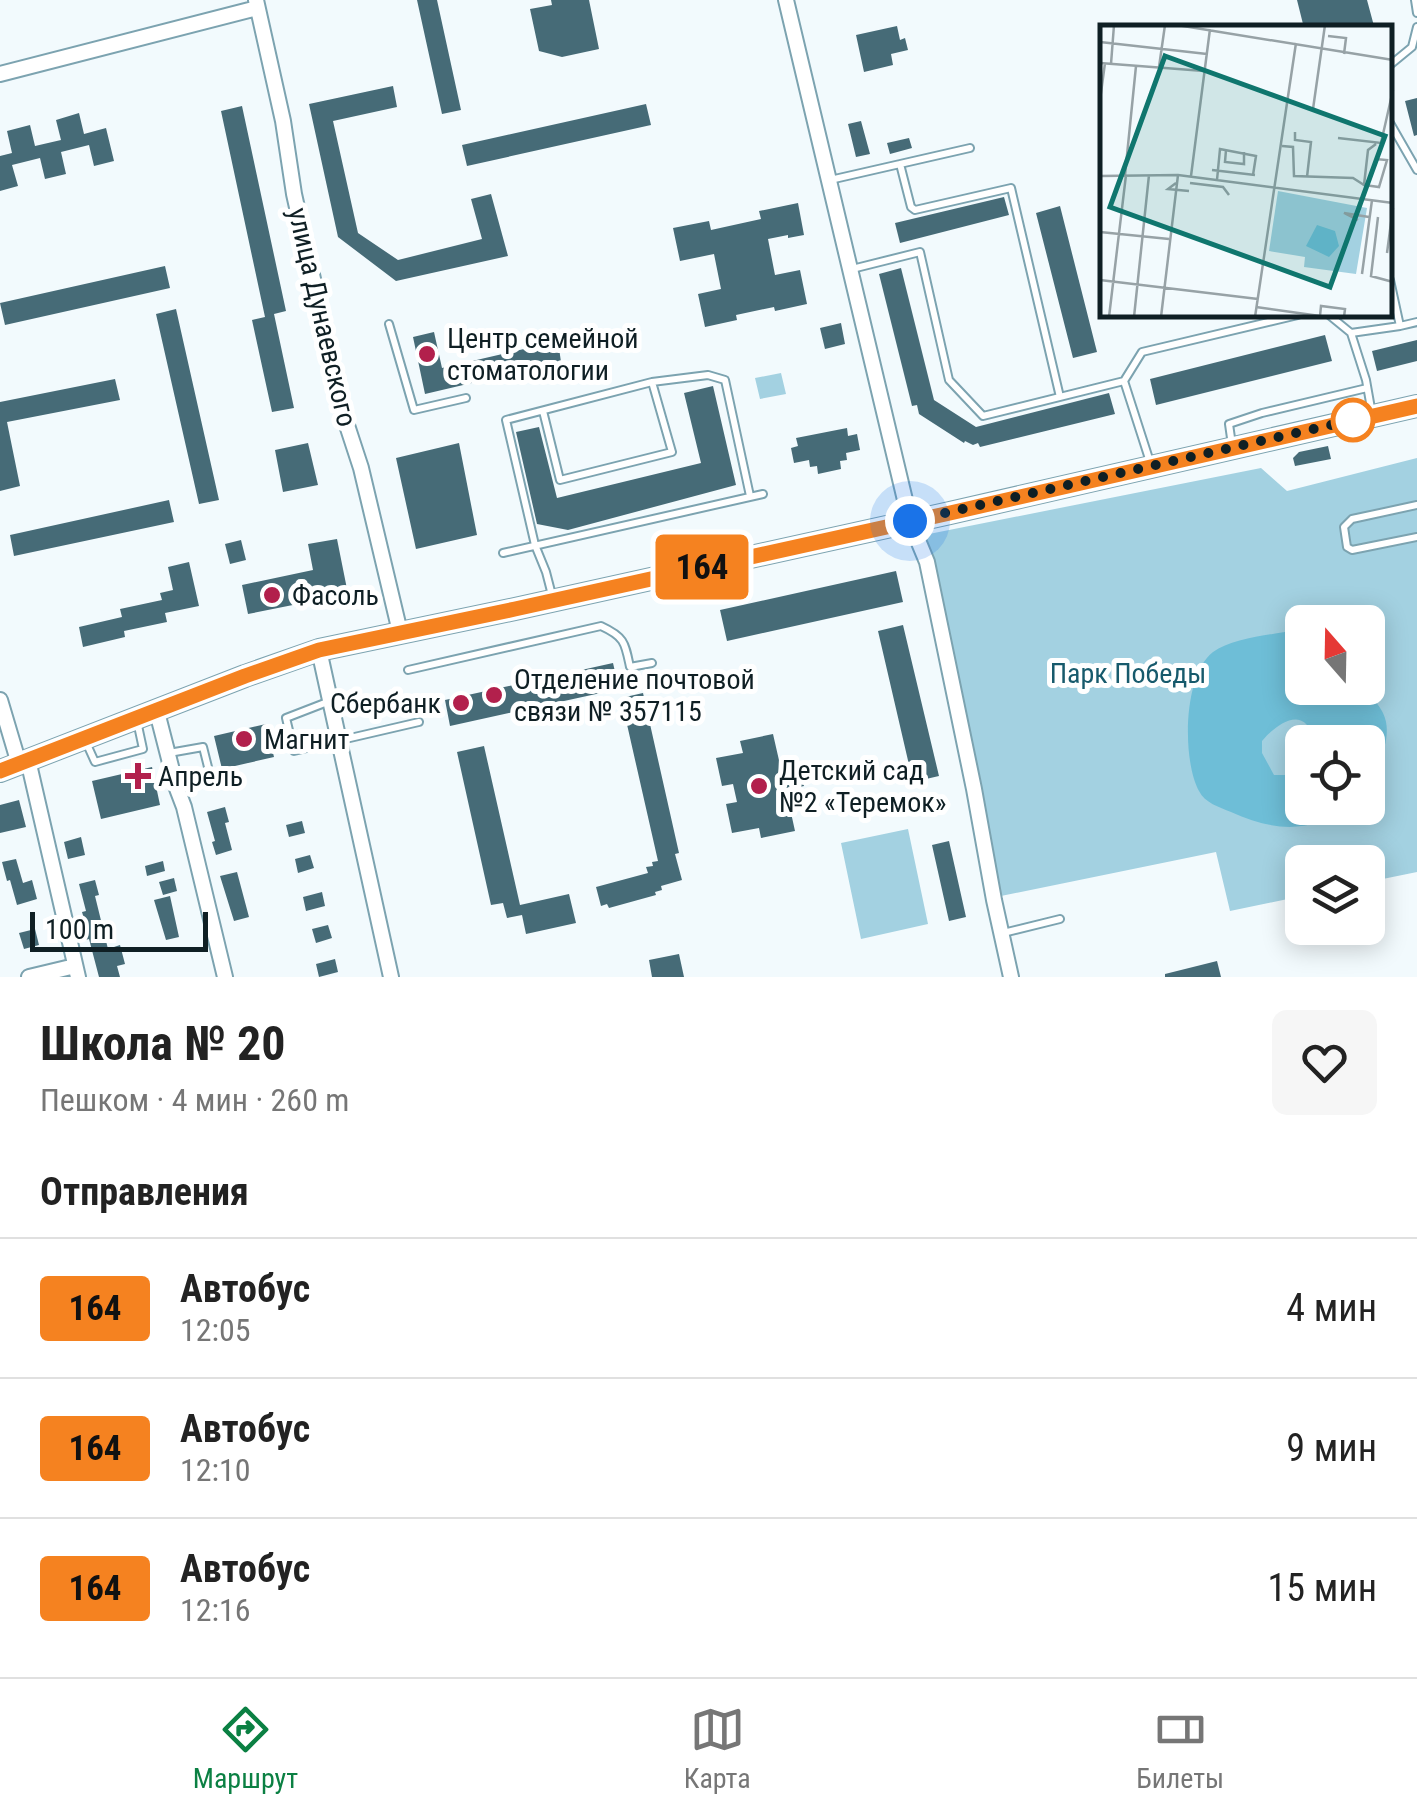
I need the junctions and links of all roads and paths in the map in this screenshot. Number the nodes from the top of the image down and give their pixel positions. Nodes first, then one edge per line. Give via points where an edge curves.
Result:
1 (786, 0) edge
2 (1414, 0) edge
3 (256, 4) edge
4 (1417, 10) edge
5 (1417, 27) edge
6 (1392, 64) edge
7 (0, 74) edge
8 (1392, 127) edge
9 (970, 148) dead end
10 (1417, 150) edge
11 (1406, 153) junction
12 (900, 164) junction
13 (1417, 170) edge
14 (829, 180) junction
15 (850, 270) junction
16 (1392, 289) edge
17 (1285, 318) edge
18 (1333, 318) edge
19 (1417, 322) edge
20 (389, 324) dead end
21 (1400, 326) junction
22 (1351, 333) junction
23 (1124, 381) junction
24 (652, 382) junction
25 (1367, 388) junction
26 (1060, 397) junction
27 (466, 398) dead end
28 (1417, 406) edge
29 (544, 411) junction
30 (1372, 415) junction
31 (1233, 446) junction
32 (1152, 465) junction
33 (763, 494) dead end
34 (750, 496) junction
35 (1417, 505) edge
36 (910, 521) junction
37 (1417, 537) edge
38 (535, 545) junction
39 (502, 554) dead end
40 (553, 600) junction
41 (400, 632) junction
42 (319, 650) junction
43 (652, 663) dead end
44 (408, 670) dead end
45 (0, 700) edge
46 (330, 701) junction
47 (146, 716) junction
48 (418, 722) dead end
49 (84, 739) junction
50 (339, 742) junction
51 (167, 753) junction
52 (15, 765) edge
53 (176, 786) junction
54 (1060, 920) dead end
55 (1001, 934) junction
56 (77, 971) edge
57 (29, 977) edge
58 (226, 977) edge
59 (391, 977) edge
60 (1011, 977) edge

1 - 14 street
2 - 4 lane
3 - 7 street
3 - 41 street, улица Дунаевского via 343,412
5 - 6 lane via 1412,47
8 - 11 lane
9 - 12 lane
10 - 11 lane
11 - 13 lane
12 - 14 lane
12 - 26 lane via 915,210 1010,188
14 - 15 street
15 - 26 lane via 920,252 949,380 982,416
15 - 36 street
16 - 21 lane
17 - 23 lane via 1142,352
18 - 22 lane
19 - 21 lane
20 - 27 lane via 414,410
21 - 22 lane
22 - 25 lane
23 - 26 lane
23 - 32 lane
24 - 29 lane
24 - 29 lane via 672,452 560,480
24 - 34 lane via 708,375 725,380
25 - 30 lane
25 - 31 lane via 1229,424
28 - 30 main road
29 - 38 lane via 506,420
30 - 31 main road
31 - 32 main road
32 - 36 main road
33 - 34 lane
34 - 38 lane
35 - 37 lane via 1344,526 1352,550
36 - 40 main road
36 - 55 street via 926,562
38 - 39 lane
38 - 40 lane
40 - 41 main road
41 - 42 main road
42 - 46 street
42 - 47 main road
43 - 44 lane via 630,668 625,644 601,626
45 - 52 street
46 - 50 street
46 - 50 lane via 286,718 294,751
47 - 49 main road
47 - 49 lane via 143,749 95,762
47 - 51 street
48 - 50 lane
49 - 52 main road
50 - 59 street
51 - 53 street
51 - 53 lane via 202,747 210,775
52 - 56 street
53 - 58 street
54 - 55 lane
55 - 60 street
56 - 57 street

